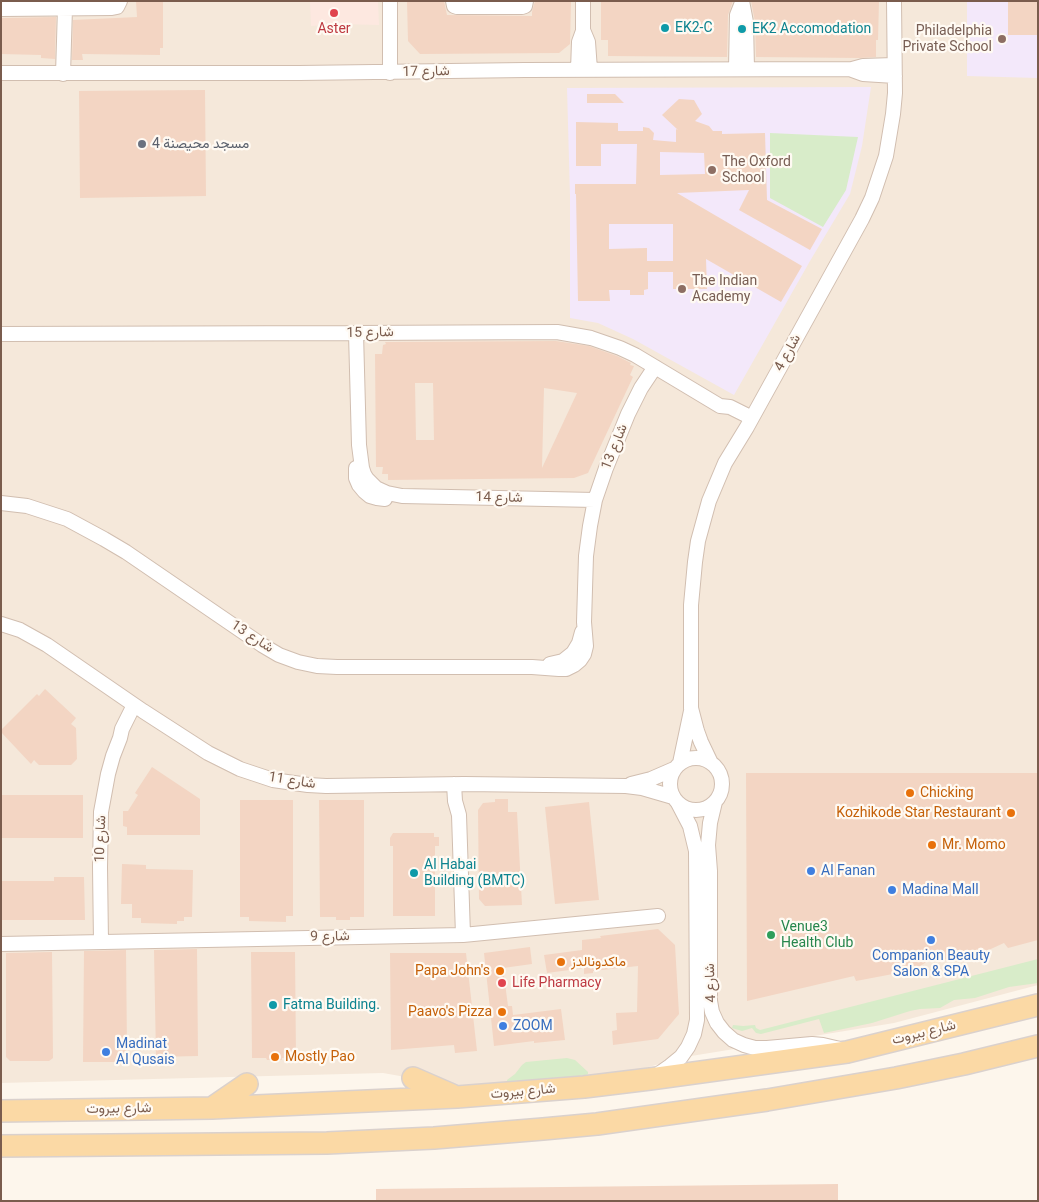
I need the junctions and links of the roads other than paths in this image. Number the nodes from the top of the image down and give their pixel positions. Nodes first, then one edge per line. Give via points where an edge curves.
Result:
1 (120, 1) edge
2 (390, 1) edge
3 (453, 1) edge
4 (526, 1) edge
5 (583, 1) edge
6 (894, 1) edge
7 (742, 3) edge
8 (1, 8) edge
9 (62, 8) junction
10 (742, 69) junction
11 (584, 70) junction
12 (894, 70) junction
13 (390, 72) junction
14 (1, 73) edge
15 (60, 74) junction
16 (356, 333) junction
17 (1, 334) edge
18 (655, 367) junction
19 (749, 422) junction
20 (595, 500) junction
21 (1, 503) edge
22 (1, 624) edge
23 (138, 708) junction
24 (691, 708) junction
25 (711, 763) junction
26 (677, 766) junction
27 (459, 784) junction
28 (626, 786) junction
29 (676, 800) junction
30 (715, 802) junction
31 (658, 916) dead end
32 (463, 935) junction
33 (101, 942) junction
34 (1, 944) edge
35 (1038, 1005) edge
36 (1035, 1047) edge
37 (847, 1052) junction
38 (413, 1078) dead end
39 (650, 1079) junction
40 (247, 1084) dead end
41 (457, 1097) junction
42 (212, 1108) junction
43 (1, 1111) edge
44 (1, 1146) edge

1 - 9 street via 117,7 112,8
2 - 13 street
3 - 4 street via 457,7 524,7
5 - 11 street via 584,30 588,42
6 - 12 street, شارع 4
7 - 10 street via 746,22
8 - 9 street
9 - 15 street
10 - 11 street, شارع 17
10 - 12 street, شارع 17 via 852,69 863,66
11 - 13 street, شارع 17
12 - 19 street, شارع 4 via 891,133 872,198
13 - 15 street, شارع 17
14 - 15 street, شارع 17
16 - 17 street, شارع 15
16 - 18 street, شارع 15 via 575,334 606,342
16 - 20 street, شارع 14 via 356,478 370,496 385,499 402,496
18 - 19 street, شارع 15 via 720,406 734,409
18 - 20 street, شارع 13 via 628,414
19 - 24 street, شارع 4 via 725,463 698,541 691,605
20 - 21 street, شارع 13 via 586,556 584,622 579,643 573,653 557,663 532,667 337,667 298,662 262,645 126,552 67,519 27,506
22 - 23 street, شارع 11 via 34,638
23 - 27 street, شارع 11 via 224,762 273,780 326,786
23 - 33 street, شارع 10 via 127,732 120,738 108,774 101,812
24 - 25 street, شارع 4 via 700,742
24 - 26 street, شارع 4
25 - 26 street via 692,758
25 - 30 street via 722,784
26 - 28 street, شارع 11 via 651,779
26 - 29 street via 670,783
27 - 28 street, شارع 11
27 - 32 street via 463,806 459,815
28 - 29 street, شارع 11
29 - 30 street via 692,810 701,810
29 - 39 street, شارع 4 via 690,826 696,851 697,1020 694,1034 681,1057
30 - 37 street, شارع 4 via 708,845 710,1001 717,1023 733,1040 755,1048 812,1044
31 - 32 street, شارع 9
32 - 33 street, شارع 9
33 - 34 street, شارع 9
35 - 37 main road, شارع بيروت
36 - 44 main road via 896,1078 767,1100 543,1130 327,1143
37 - 39 main road, شارع بيروت
38 - 41 main road
39 - 41 main road, شارع بيروت
40 - 42 main road
41 - 42 main road, شارع بيروت
42 - 43 main road, شارع بيروت

